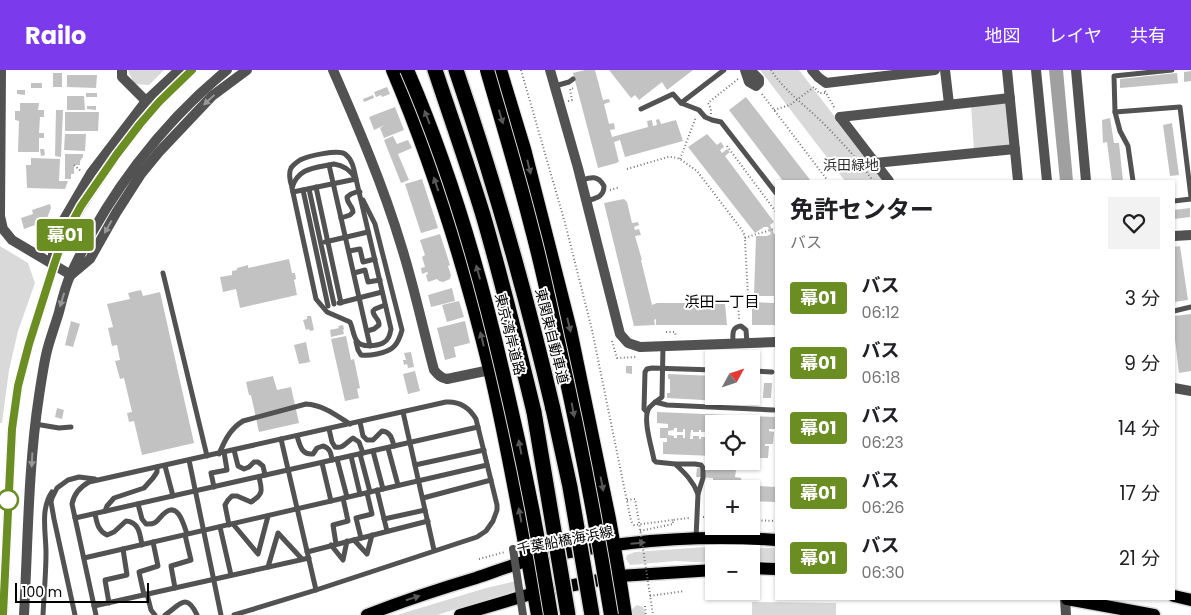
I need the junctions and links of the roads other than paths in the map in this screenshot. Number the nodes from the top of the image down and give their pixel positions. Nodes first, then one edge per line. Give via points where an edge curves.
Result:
1 (1, 70) edge
2 (122, 70) edge
3 (179, 70) edge
4 (192, 70) edge
5 (227, 70) edge
6 (247, 70) edge
7 (333, 70) edge
8 (393, 70) edge
9 (407, 70) edge
10 (434, 70) edge
11 (456, 70) edge
12 (487, 70) edge
13 (500, 70) edge
14 (550, 70) edge
15 (724, 70) edge
16 (812, 70) edge
17 (935, 70) edge
18 (945, 70) edge
19 (1008, 70) edge
20 (1036, 70) edge
21 (1076, 70) edge
22 (1172, 70) edge
23 (746, 72) edge
24 (573, 79) dead end
25 (555, 86) junction
26 (756, 86) road end
27 (1010, 98) junction
28 (146, 101) junction
29 (681, 104) junction
30 (949, 104) junction
31 (642, 109) dead end
32 (1115, 112) junction
33 (1015, 149) junction
34 (875, 162) junction
35 (329, 165) junction
36 (356, 179) junction
37 (582, 180) junction
38 (888, 180) edge
39 (1018, 180) edge
40 (1047, 180) edge
41 (1086, 180) edge
42 (1133, 180) edge
43 (334, 184) junction
44 (316, 187) junction
45 (293, 190) junction
46 (306, 190) junction
47 (359, 191) junction
48 (775, 192) edge
49 (1191, 198) edge
50 (587, 200) junction
51 (1175, 201) edge
52 (341, 218) junction
53 (368, 232) junction
54 (1191, 235) edge
55 (1175, 236) edge
56 (346, 237) junction
57 (327, 241) junction
58 (321, 242) junction
59 (314, 244) junction
60 (305, 246) junction
61 (349, 251) junction
62 (375, 259) junction
63 (54, 265) junction
64 (163, 272) dead end
65 (354, 273) junction
66 (71, 275) junction
67 (380, 280) junction
68 (382, 292) junction
69 (360, 298) junction
70 (341, 303) junction
71 (386, 305) junction
72 (328, 306) junction
73 (1191, 308) edge
74 (1175, 311) edge
75 (367, 331) junction
76 (355, 338) junction
77 (775, 342) edge
78 (733, 343) junction
79 (747, 343) junction
80 (370, 346) junction
81 (663, 346) junction
82 (663, 368) junction
83 (490, 370) junction
84 (705, 370) edge
85 (760, 371) edge
86 (772, 372) dead end
87 (1175, 388) edge
88 (1191, 391) edge
89 (656, 402) junction
90 (774, 410) dead end
91 (403, 412) junction
92 (647, 412) junction
93 (360, 422) junction
94 (35, 424) junction
95 (350, 424) junction
96 (71, 427) dead end
97 (478, 427) junction
98 (329, 429) junction
99 (297, 436) junction
100 (281, 439) junction
101 (410, 443) junction
102 (391, 447) junction
103 (234, 450) junction
104 (484, 450) junction
105 (374, 451) junction
106 (221, 453) junction
107 (361, 454) junction
108 (207, 456) junction
109 (351, 456) junction
110 (189, 460) junction
111 (334, 460) junction
112 (322, 462) junction
113 (488, 464) junction
114 (675, 464) junction
115 (415, 465) junction
116 (165, 466) junction
117 (157, 467) junction
118 (288, 470) junction
119 (265, 475) junction
120 (259, 477) junction
121 (99, 480) junction
122 (419, 480) junction
123 (491, 480) junction
124 (398, 485) junction
125 (214, 487) junction
126 (57, 488) junction
127 (380, 490) junction
128 (195, 491) junction
129 (368, 492) junction
130 (360, 494) junction
131 (698, 494) junction
132 (173, 496) junction
133 (345, 498) junction
134 (423, 498) junction
135 (331, 501) junction
136 (138, 504) junction
137 (297, 509) junction
138 (425, 510) junction
139 (106, 511) junction
140 (95, 514) junction
141 (268, 516) junction
142 (75, 518) junction
143 (384, 519) junction
144 (428, 521) junction
145 (231, 524) junction
146 (4, 526) edge
147 (220, 527) junction
148 (204, 530) junction
149 (387, 531) junction
150 (186, 535) junction
151 (372, 535) junction
152 (361, 538) junction
153 (696, 539) junction
154 (354, 540) junction
155 (775, 540) edge
156 (347, 541) junction
157 (153, 542) junction
158 (142, 545) junction
159 (334, 545) junction
160 (614, 545) junction
161 (123, 549) junction
162 (434, 550) junction
163 (513, 550) road end
164 (307, 552) junction
165 (84, 558) junction
166 (308, 558) junction
167 (302, 559) junction
168 (529, 561) junction
169 (268, 567) junction
170 (760, 568) edge
171 (775, 568) edge
172 (705, 571) edge
173 (231, 575) junction
174 (619, 576) junction
175 (214, 579) junction
176 (176, 588) junction
177 (316, 590) junction
178 (534, 593) junction
179 (145, 594) junction
180 (1175, 596) edge
181 (1066, 600) edge
182 (1072, 600) edge
183 (1191, 600) edge
184 (109, 603) junction
185 (94, 606) junction
186 (3, 615) edge
187 (24, 615) edge
188 (44, 615) edge
189 (75, 615) edge
190 (96, 615) edge
191 (155, 615) edge
192 (165, 615) edge
193 (197, 615) edge
194 (221, 615) edge
195 (234, 615) edge
196 (368, 615) edge
197 (460, 615) edge
198 (523, 615) edge
199 (538, 615) edge
200 (551, 615) edge
201 (568, 615) edge
202 (592, 615) edge
203 (611, 615) edge
204 (625, 615) edge
205 (1066, 615) edge
206 (1154, 615) edge

1 - 63 street via 0,216 3,229 12,240
2 - 28 street via 122,77
3 - 28 street
4 - 63 street via 159,102 117,154 81,206 63,239
5 - 66 street via 170,124 130,173 96,226
6 -> 66 street via 212,96 159,152 141,174 90,259
7 - 83 street via 384,194 434,370 447,379
83 -> 8 highway via 450,223
200 -> 9 highway, 東京湾岸道路, bridge via 518,437 489,311 452,186
10 - 201 highway, bridge via 461,146 509,308 534,412
11 - 202 highway, 東関東自動車道, bridge via 479,136 528,304 570,487
12 -> 203 highway, bridge via 532,229 572,404
13 -> 160 highway via 524,149 570,330
14 - 25 street
15 - 29 lane
16 - 17 street via 826,84
18 - 30 street
19 - 27 street
20 - 40 street
21 - 41 street
22 - 32 lane via 1114,76
23 - 26 street via 759,79
24 - 25 lane
25 - 37 street
27 - 30 street
27 - 33 street
28 - 63 street via 91,173 71,206 53,243
29 - 31 lane via 673,94
29 - 48 lane via 721,122
30 - 34 street via 840,117
32 - 42 lane via 1128,146
32 - 49 lane via 1180,107
33 - 34 street
33 - 39 street
34 - 38 street
35 - 36 lane via 343,166
35 - 43 lane
35 - 45 lane via 305,170 297,178
36 - 43 lane
36 - 45 lane via 351,161 342,153 333,152 298,160 290,172
36 - 47 lane
37 - 50 street
37 - 50 lane via 591,177 604,186 600,196
43 - 44 lane
43 - 52 lane
44 - 46 lane
44 - 57 lane
45 - 46 lane
45 - 60 lane
46 - 58 lane
46 - 59 lane
47 - 52 lane via 347,197 353,212
47 - 53 lane
47 - 76 lane via 375,224 402,330 396,344 387,352 368,356 361,355
49 - 51 lane
50 - 81 street via 620,334 634,346
52 - 56 lane
53 - 56 lane
53 - 62 lane
54 - 55 street
56 - 57 lane
56 - 61 lane
57 - 58 lane
57 - 70 lane
58 - 59 lane
58 - 72 lane
59 - 60 lane
59 - 72 lane
60 - 72 lane via 316,299
61 - 62 lane via 360,249 363,262
61 - 65 lane
62 - 67 lane
63 - 66 street
63 - 146 street via 18,386
64 - 108 lane
65 - 67 lane via 365,270 368,282
65 - 69 lane
66 -> 94 street via 46,356
67 - 68 lane
68 - 69 lane
68 - 71 lane
69 - 70 lane
69 - 75 lane
70 - 72 lane
71 - 75 lane via 373,311 379,324
71 - 80 lane via 390,335 384,343
72 - 76 lane via 327,312 350,322
73 - 74 lane
75 - 80 lane
76 - 80 lane via 360,344
77 - 79 street
78 - 79 street
78 - 79 lane via 734,328 739,326 746,330
78 - 81 street
81 - 82 lane
82 - 84 lane
82 - 89 lane via 662,397
82 - 92 lane via 645,372 644,410
168 -> 83 highway
85 - 86 lane
87 - 88 street
89 - 90 lane
89 - 92 lane
91 - 93 lane
91 - 97 lane via 446,402 459,403 474,415
91 - 101 lane
92 - 114 lane via 654,460
93 - 95 lane
93 - 102 lane via 367,440 373,440 385,431 391,435
94 - 96 lane
94 -> 187 street
95 - 98 lane
95 - 106 lane via 316,404 306,404 243,421 228,434
97 - 101 lane
97 - 104 lane
98 - 99 lane
98 - 107 lane via 335,447 339,448 353,438 359,442
99 - 100 lane
99 - 111 lane via 301,450 306,454 312,454 323,446 331,452
100 - 103 lane
100 - 118 lane
101 - 102 lane
101 - 115 lane
102 - 105 lane
102 - 124 lane
103 - 106 lane
103 - 119 lane via 238,466 244,469 258,462 263,466
104 - 113 lane
104 - 115 lane
105 - 107 lane
105 - 127 lane
106 - 108 lane
106 - 125 lane via 227,470 211,474
107 - 109 lane
107 - 129 lane
108 - 110 lane
109 - 111 lane
109 - 130 lane
110 - 116 lane
110 - 128 lane
111 - 112 lane
111 - 133 lane
112 - 118 lane
112 - 135 lane
113 - 122 lane
113 - 123 lane
114 - 131 lane via 690,479
114 - 131 lane via 701,465 703,478
115 - 122 lane
116 - 117 lane
116 - 132 lane
117 - 121 lane
117 - 139 lane via 157,472 144,488 114,498 106,506
118 - 119 lane
118 - 137 lane
119 - 120 lane
120 - 125 lane
120 - 145 lane via 260,496 251,502 234,496 228,500 225,506
121 - 126 lane via 78,477
121 - 142 lane via 78,490 72,504
122 - 124 lane
122 - 134 lane
123 - 134 lane
123 - 162 lane via 497,510 486,531
124 - 127 lane
125 - 128 lane
126 - 188 lane via 46,504
126 - 189 lane via 51,502
127 - 129 lane
127 - 143 lane
128 - 132 lane
128 - 148 lane
129 - 130 lane
129 - 152 lane via 372,514 356,518
130 - 133 lane
131 - 153 lane
132 - 136 lane
133 - 135 lane
133 - 159 lane via 348,521 333,525
134 - 138 lane
135 - 137 lane
136 - 139 lane
136 - 150 lane via 146,524 154,524 165,512 173,510 182,519
137 - 141 lane
137 - 164 lane
138 - 143 lane
138 - 144 lane
139 - 140 lane
140 - 142 lane
140 - 158 lane via 101,531 107,535 126,521 130,522 139,529
141 - 145 lane
141 - 145 lane via 258,554
142 - 165 lane
143 - 149 lane
144 - 149 lane
144 - 162 lane
145 - 147 lane
146 - 186 street
147 - 148 lane
147 - 173 lane
148 - 150 lane
148 - 175 lane
149 - 151 lane
150 - 157 lane
150 - 176 lane via 191,560 171,566
151 - 152 lane
151 - 154 lane via 368,554
152 - 154 lane
153 - 155 main road, 千葉船橋海浜線
160 -> 153 main road, 千葉船橋海浜線
154 - 156 lane
156 - 159 lane
156 - 159 lane via 343,560
157 - 158 lane
157 - 179 lane via 158,566 139,572
158 - 161 lane
159 - 164 lane
160 - 168 main road, 千葉船橋海浜線
160 - 174 highway
161 - 165 lane
161 - 184 lane via 127,575 105,580
162 - 177 lane
163 - 198 street, bridge
164 - 166 lane
165 - 185 lane
166 - 167 lane
166 - 177 lane
167 - 169 lane
167 - 169 lane via 278,533
168 - 178 highway
196 -> 168 main road, 千葉船橋海浜線
169 - 173 lane
170 - 171 main road
172 - 174 main road
173 - 175 lane
174 - 178 main road
174 - 204 highway
175 - 176 lane
175 - 194 lane
176 - 179 lane
177 - 195 lane
178 - 197 main road
178 - 199 highway
179 - 184 lane
179 - 191 lane
180 - 183 main road
181 - 205 street
182 - 206 main road
184 - 185 lane
185 - 190 lane
192 - 193 lane via 183,602 190,604

